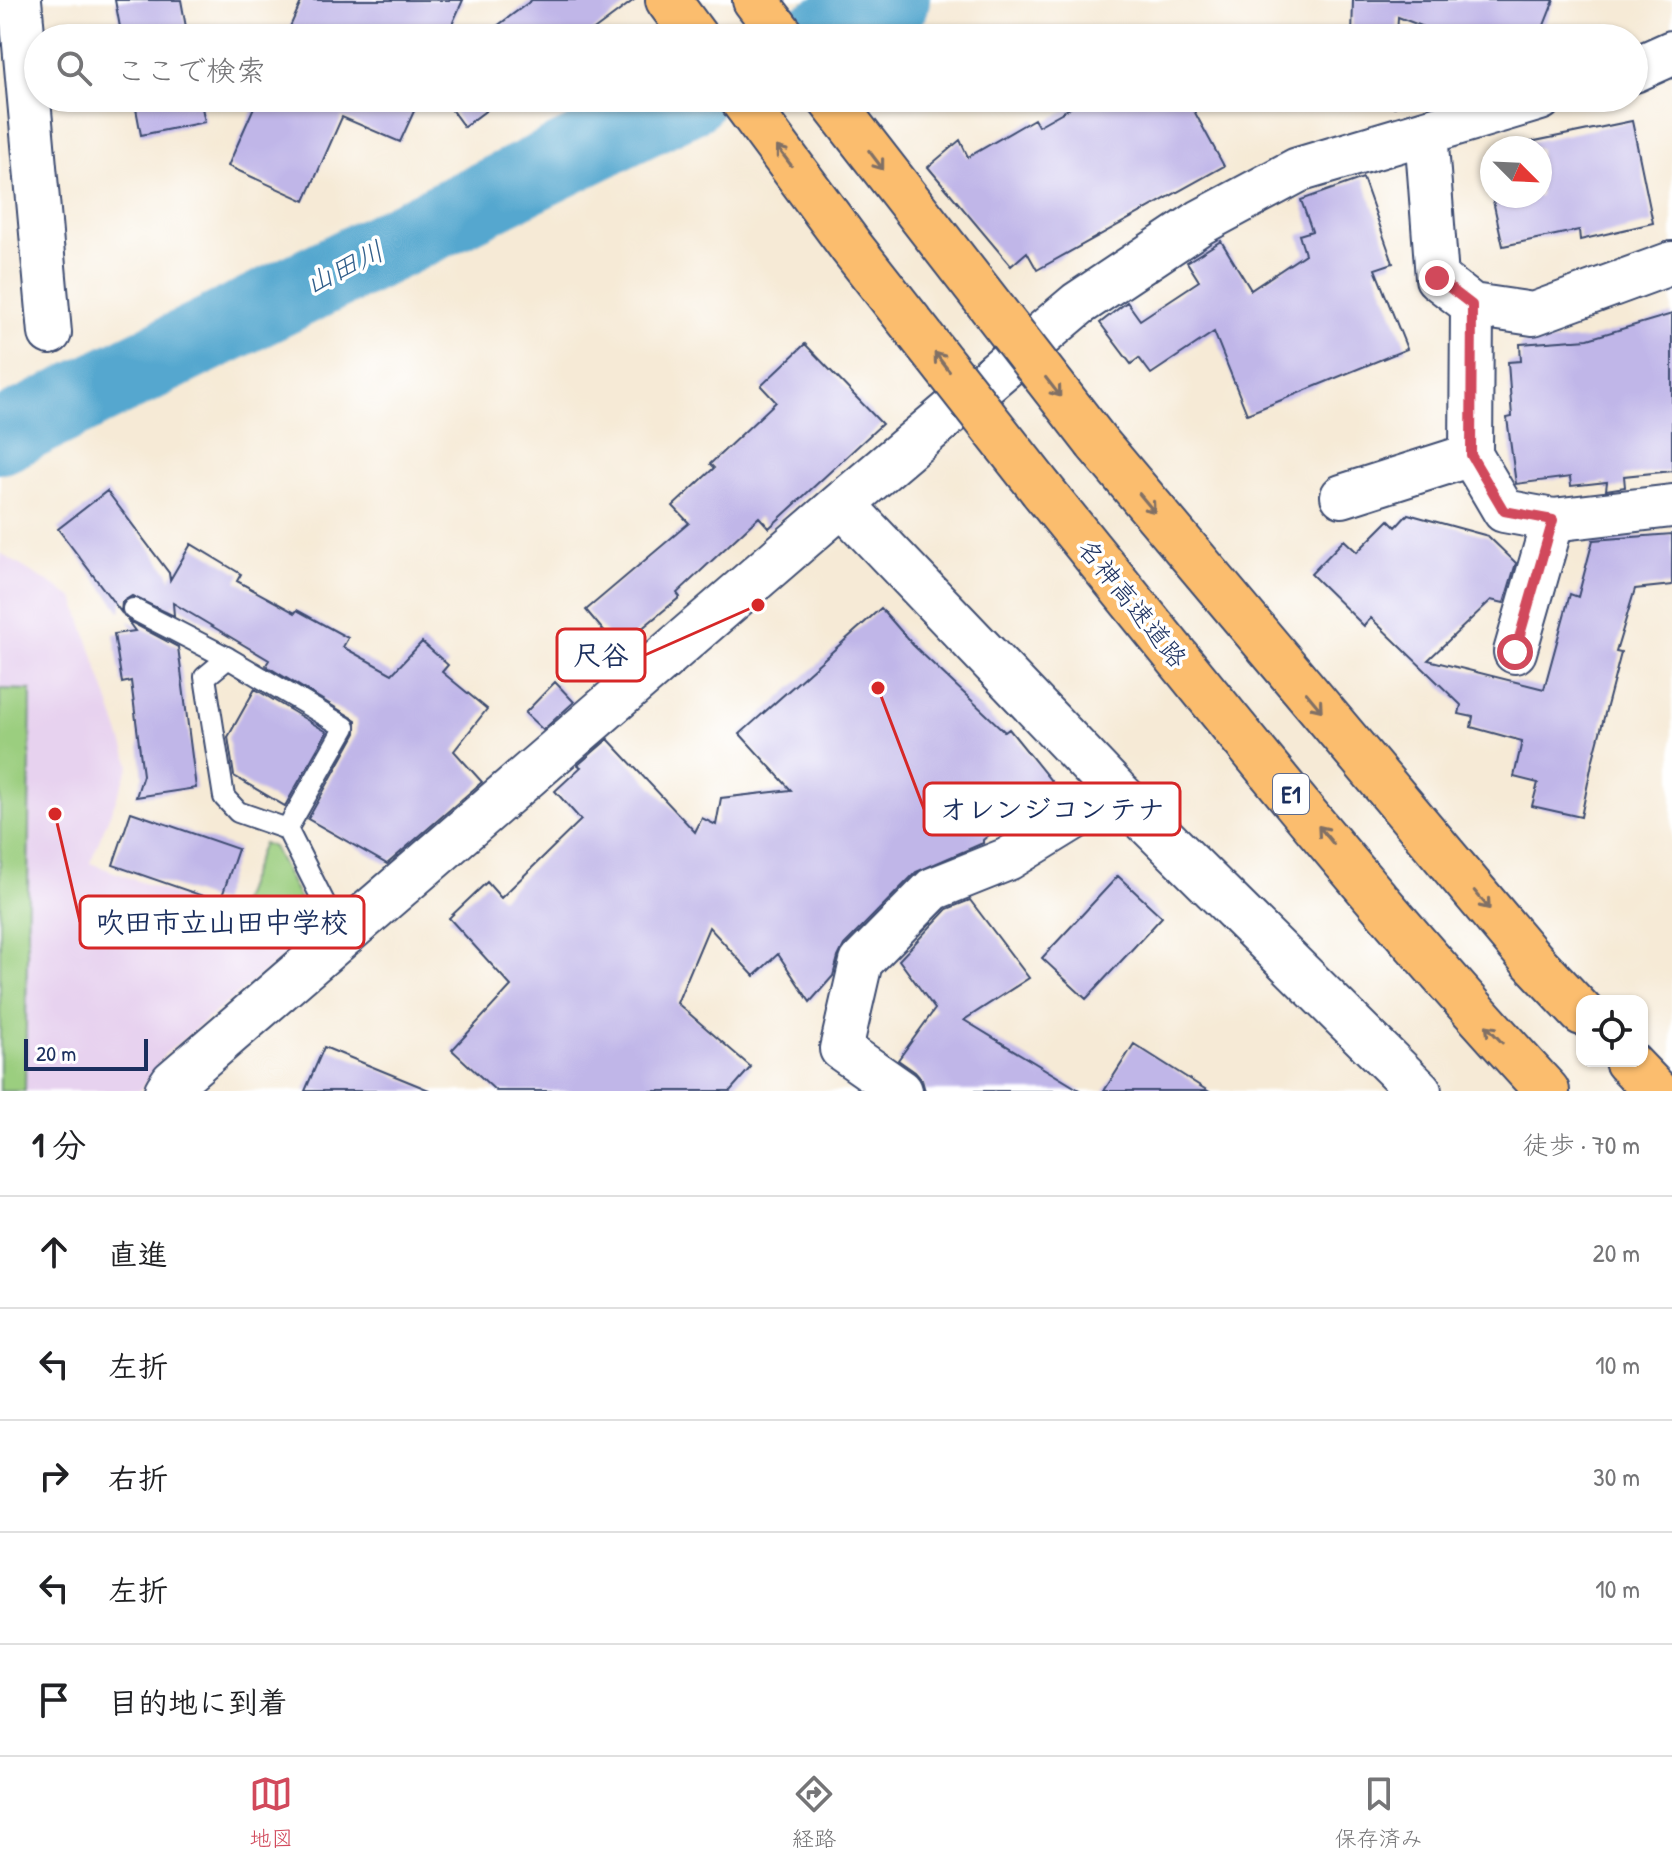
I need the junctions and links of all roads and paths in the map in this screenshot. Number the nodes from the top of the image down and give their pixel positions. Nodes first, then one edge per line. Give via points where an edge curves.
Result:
1 (20, 0) edge
2 (668, 0) edge
3 (755, 0) edge
4 (686, 24) edge
5 (773, 24) edge
6 (24, 44) edge
7 (1672, 53) edge
8 (1648, 64) edge
9 (30, 112) edge
10 (751, 112) edge
11 (840, 112) edge
12 (1493, 112) edge
13 (1426, 132) junction
14 (1672, 263) edge
15 (1472, 305) junction
16 (50, 333) dead end
17 (1471, 455) junction
18 (1342, 496) dead end
19 (842, 504) junction
20 (1672, 506) edge
21 (1553, 520) junction
22 (133, 609) dead end
23 (1515, 652) dead end
24 (228, 658) junction
25 (1117, 792) junction
26 (287, 829) junction
27 (341, 936) junction
28 (1576, 1006) edge
29 (1633, 1067) edge
30 (167, 1091) edge
31 (901, 1091) edge
32 (1419, 1091) edge
33 (1547, 1091) edge
34 (1656, 1091) edge

1 - 6 street
2 - 4 highway
3 - 5 highway
7 - 8 street
9 - 16 street
33 -> 10 highway, 名神高速道路 / E1, bridge via 1464,1002 1199,684 852,248
11 -> 28 highway, bridge via 1097,443
12 - 13 street
13 - 15 street via 1437,278
13 - 19 street via 1298,170 1201,222 1078,304
14 - 15 street via 1533,314
15 - 17 street
17 - 18 street
17 - 21 street via 1504,511
19 - 25 street
19 - 27 street
20 - 21 street
21 - 23 street
22 - 24 lane
24 - 26 lane via 205,677 224,797 238,812
24 - 26 lane via 345,727
25 - 31 street via 1008,859 933,889 861,962 841,1049
25 - 32 street
26 - 27 lane
27 - 30 street
29 - 34 highway

